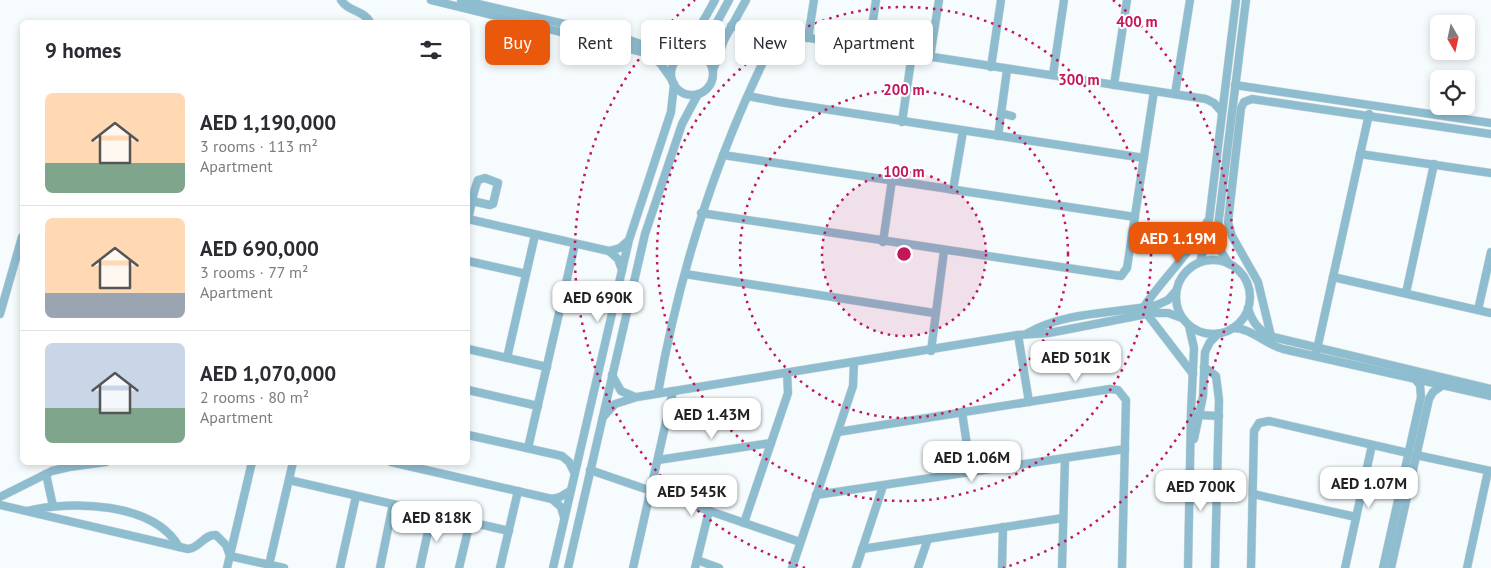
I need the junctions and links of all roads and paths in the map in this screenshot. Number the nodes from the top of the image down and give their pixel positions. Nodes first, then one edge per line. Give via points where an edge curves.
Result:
1 (341, 0) edge
2 (430, 0) edge
3 (461, 0) edge
4 (715, 0) edge
5 (720, 0) edge
6 (730, 0) edge
7 (746, 0) edge
8 (814, 0) edge
9 (876, 0) edge
10 (939, 0) edge
11 (1001, 0) edge
12 (1064, 0) edge
13 (1127, 0) edge
14 (1190, 0) edge
15 (1236, 0) edge
16 (1246, 0) edge
17 (723, 13) junction
18 (369, 20) edge
19 (704, 20) edge
20 (719, 20) edge
21 (873, 20) edge
22 (731, 26) junction
23 (735, 27) edge
24 (805, 38) edge
25 (808, 38) junction
26 (933, 38) edge
27 (815, 39) edge
28 (641, 44) edge
29 (933, 57) edge
30 (674, 65) edge
31 (710, 65) edge
32 (762, 65) edge
33 (910, 65) edge
34 (991, 67) junction
35 (713, 70) junction
36 (1007, 70) junction
37 (1053, 76) junction
38 (673, 82) junction
39 (1114, 85) junction
40 (1235, 85) junction
41 (1224, 89) junction
42 (1154, 91) junction
43 (698, 94) junction
44 (1175, 94) junction
45 (748, 96) junction
46 (1206, 99) junction
47 (1371, 106) junction
48 (1222, 112) junction
49 (1001, 113) junction
50 (1012, 116) dead end
51 (1368, 116) junction
52 (902, 122) junction
53 (1491, 123) edge
54 (963, 131) junction
55 (1491, 134) edge
56 (998, 136) junction
57 (723, 154) junction
58 (1360, 154) junction
59 (1144, 158) junction
60 (1434, 164) junction
61 (1491, 173) edge
62 (892, 180) junction
63 (954, 190) junction
64 (472, 201) dead end
65 (470, 210) edge
66 (701, 213) junction
67 (1135, 217) junction
68 (1209, 218) junction
69 (470, 219) edge
70 (535, 235) junction
71 (629, 240) junction
72 (883, 242) junction
73 (20, 244) edge
74 (575, 244) junction
75 (609, 251) junction
76 (944, 251) junction
77 (1491, 252) edge
78 (470, 261) edge
79 (1200, 262) junction
80 (1229, 264) junction
81 (622, 270) junction
82 (526, 274) junction
83 (685, 274) junction
84 (1333, 277) junction
85 (1176, 291) junction
86 (1406, 293) junction
87 (1248, 308) junction
88 (1478, 310) junction
89 (1145, 311) junction
90 (934, 312) junction
91 (1491, 313) edge
92 (0, 314) edge
93 (1182, 318) junction
94 (1189, 326) junction
95 (1233, 328) junction
96 (1218, 334) junction
97 (1022, 335) junction
98 (1271, 336) junction
99 (470, 349) edge
100 (930, 351) junction
101 (1316, 352) junction
102 (507, 358) junction
103 (854, 362) junction
104 (546, 367) junction
105 (1204, 367) junction
106 (787, 373) junction
107 (1193, 374) junction
108 (612, 375) junction
109 (1416, 379) junction
110 (1443, 385) junction
111 (1491, 388) edge
112 (470, 390) edge
113 (673, 391) junction
114 (658, 393) junction
115 (1491, 396) edge
116 (637, 397) junction
117 (1029, 402) junction
118 (1424, 402) junction
119 (538, 406) junction
120 (962, 412) junction
121 (1198, 415) junction
122 (1219, 416) junction
123 (602, 417) junction
124 (838, 432) junction
125 (470, 435) edge
126 (771, 443) junction
127 (1372, 445) junction
128 (581, 447) junction
129 (528, 448) junction
130 (1125, 449) junction
131 (1412, 454) junction
132 (562, 456) junction
133 (1191, 456) junction
134 (1065, 458) junction
135 (658, 460) junction
136 (84, 465) edge
137 (249, 465) edge
138 (291, 465) edge
139 (404, 465) edge
140 (590, 470) junction
141 (1490, 471) edge
142 (971, 472) junction
143 (46, 474) junction
144 (575, 474) junction
145 (288, 480) junction
146 (883, 486) junction
147 (518, 491) junction
148 (570, 491) junction
149 (650, 491) junction
150 (1253, 494) junction
151 (816, 495) junction
152 (356, 496) junction
153 (0, 497) edge
154 (552, 499) junction
155 (393, 504) junction
156 (0, 506) edge
157 (53, 506) junction
158 (25, 511) junction
159 (709, 511) junction
160 (432, 513) junction
161 (1356, 517) junction
162 (565, 518) junction
163 (1063, 518) junction
164 (470, 522) junction
165 (744, 523) junction
166 (1003, 527) junction
167 (509, 531) junction
168 (928, 539) junction
169 (800, 542) junction
170 (179, 547) junction
171 (862, 549) junction
172 (230, 556) junction
173 (696, 564) edge
174 (269, 565) junction
175 (227, 568) edge
176 (284, 568) edge
177 (340, 568) edge
178 (380, 568) edge
179 (420, 568) edge
180 (459, 568) edge
181 (500, 568) edge
182 (553, 568) edge
183 (568, 568) edge
184 (633, 568) edge
185 (718, 568) edge
186 (792, 568) edge
187 (856, 568) edge
188 (918, 568) edge
189 (1002, 568) edge
190 (1062, 568) edge
191 (1122, 568) edge
192 (1127, 568) edge
193 (1188, 568) edge
194 (1215, 568) edge
195 (1251, 568) edge
196 (1345, 568) edge
197 (1383, 568) edge
198 (1391, 568) edge
199 (1467, 568) edge

1 - 18 street via 349,9
2 - 38 street via 642,52 660,63
3 - 28 street
4 - 19 street
5 - 17 street
6 - 17 street
7 - 22 street
8 - 25 street
9 - 21 street
10 - 26 street
11 - 34 street
12 - 37 street
13 - 39 street
14 - 44 street
15 - 41 street
16 - 40 street
17 - 20 street
22 - 23 street
22 - 35 street
24 - 25 street
25 - 27 street
29 - 34 street
30 - 38 street
31 - 35 street
32 - 45 street
33 - 52 street
34 - 36 street
35 - 43 street via 708,88
36 - 37 street
36 - 49 street
37 - 39 street
38 - 43 street via 684,94
38 - 71 street via 671,112
39 - 42 street
40 - 47 street
40 - 80 street via 1217,234 1219,248
41 - 46 street
41 - 48 street
42 - 44 street
42 - 59 street
43 - 108 street via 682,124 652,212
44 - 46 street
45 - 52 street
45 - 57 street
46 - 48 street
47 - 51 street
47 - 53 street
48 - 68 street
49 - 50 street
49 - 56 street
51 - 55 street
51 - 58 street
51 - 98 street via 1252,99 1246,100 1242,106 1228,222 1232,236 1258,282
52 - 54 street
54 - 56 street
54 - 63 street
56 - 59 street
57 - 62 street
57 - 66 street
58 - 60 street
58 - 84 street
59 - 67 street
60 - 61 street
60 - 86 street
62 - 63 street
62 - 72 street
63 - 67 street
64 - 65 street
66 - 72 street
66 - 83 street
67 - 76 street via 1127,270 1120,276
68 - 79 street via 1206,246
68 - 89 street via 1193,246 1165,276
69 - 70 street
70 - 74 street
70 - 82 street
71 - 75 street via 620,248
71 - 81 street
72 - 76 street
73 - 92 street
74 - 75 street
74 - 104 street
75 - 81 street via 618,259
76 - 90 street
77 - 88 street
78 - 82 street
79 - 80 street via 1215,260
79 - 85 street via 1187,270
80 - 87 street via 1247,282
81 - 128 street
82 - 102 street
83 - 90 street
83 - 114 street
84 - 86 street
84 - 101 street
85 - 89 street
85 - 93 street via 1176,305
86 - 88 street
87 - 95 street
87 - 98 street via 1258,328
88 - 91 street
89 - 93 street
89 - 97 street
89 - 107 street
90 - 100 street
93 - 94 street
94 - 96 street via 1203,333
94 - 107 street via 1194,342
95 - 96 street
95 - 101 street via 1247,331 1277,347
96 - 105 street via 1207,346
97 - 100 street
97 - 117 street
98 - 101 street
99 - 102 street
100 - 103 street
101 - 109 street
101 - 111 street
102 - 104 street
103 - 106 street
103 - 124 street via 854,381
104 - 119 street
105 - 121 street via 1204,388
105 - 122 street via 1216,376
106 - 113 street
106 - 126 street via 788,393
107 - 133 street
108 - 116 street via 621,391
108 - 123 street
109 - 110 street
109 - 118 street
110 - 115 street
110 - 118 street
112 - 119 street
113 - 114 street
113 - 135 street
114 - 116 street
116 - 123 street via 615,404
117 - 120 street
117 - 130 street via 1118,390 1126,400
118 - 131 street
119 - 129 street
120 - 124 street
120 - 142 street
121 - 122 street
121 - 133 street
122 - 194 street
123 - 140 street
124 - 151 street
125 - 129 street
126 - 135 street
126 - 165 street
127 - 131 street
127 - 150 street via 1261,422 1254,431
127 - 161 street
128 - 132 street
128 - 144 street
129 - 132 street
130 - 134 street
130 - 191 street
131 - 141 street
131 - 197 street
131 - 198 street
132 - 144 street
133 - 193 street
134 - 142 street
134 - 163 street
135 - 149 street
136 - 143 street
137 - 172 street
138 - 145 street
139 - 147 street
140 - 149 street
140 - 183 street
141 - 199 street
142 - 146 street
143 - 153 street
143 - 157 street
144 - 148 street
145 - 152 street
145 - 174 street
146 - 151 street
146 - 171 street
147 - 154 street
147 - 167 street
148 - 154 street
148 - 162 street
149 - 159 street
149 - 184 street
150 - 161 street
150 - 195 street
151 - 169 street
152 - 155 street
152 - 177 street
154 - 162 street via 561,507
155 - 160 street
155 - 178 street
156 - 158 street
157 - 158 street
157 - 170 street via 106,508 130,513 162,528
158 - 170 street
159 - 165 street
159 - 173 street
160 - 164 street
160 - 179 street
161 - 196 street
162 - 182 street
163 - 166 street
163 - 190 street
164 - 167 street
164 - 180 street
165 - 169 street
166 - 168 street
166 - 189 street
167 - 181 street
168 - 171 street
168 - 188 street
169 - 186 street
170 - 172 street via 193,548 208,536 216,535 226,545
171 - 187 street
172 - 174 street
172 - 175 street
173 - 185 street
174 - 176 street
191 - 192 street

